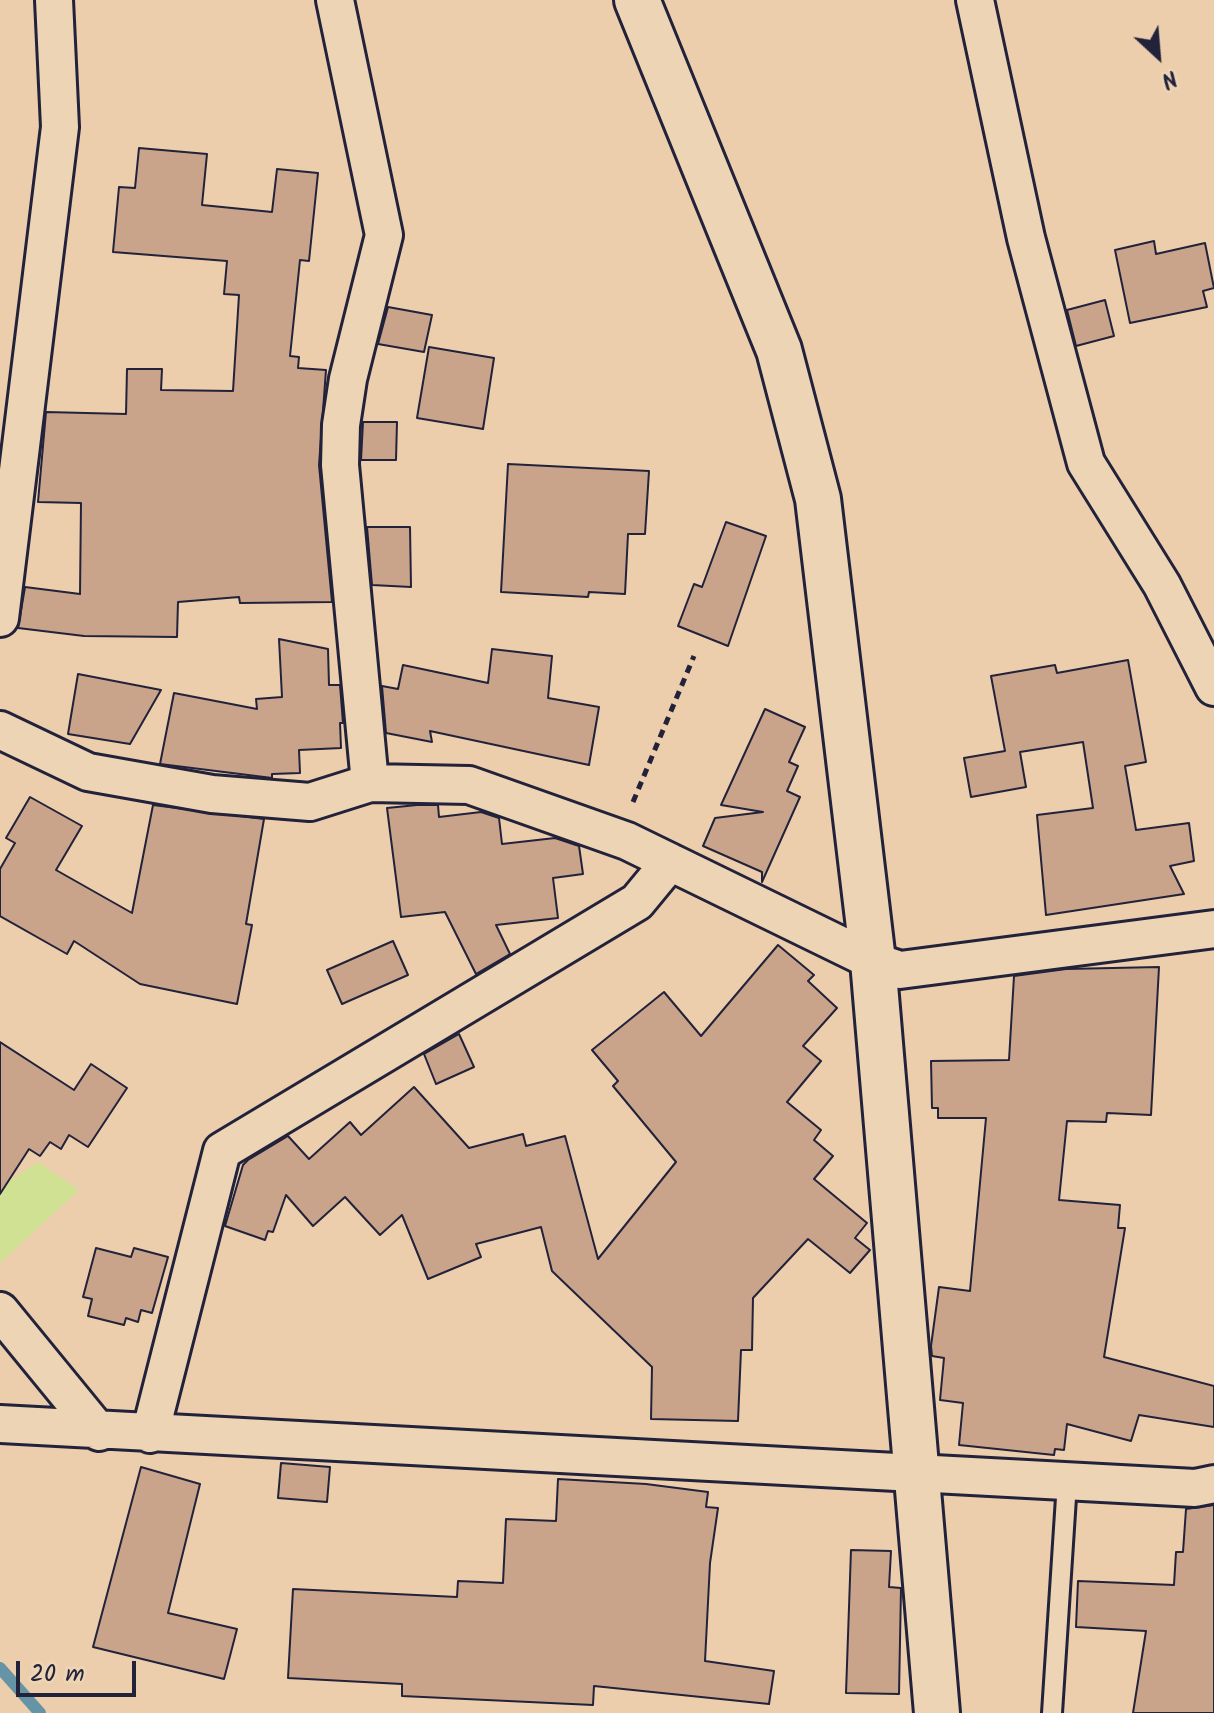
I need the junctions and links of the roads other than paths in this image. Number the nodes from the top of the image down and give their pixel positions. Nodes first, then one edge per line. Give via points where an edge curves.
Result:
1 (54, 0) edge
2 (335, 0) edge
3 (637, 0) edge
4 (975, 0) edge
5 (0, 618) edge
6 (1214, 687) edge
7 (0, 730) edge
8 (370, 783) junction
9 (670, 862) junction
10 (1214, 929) edge
11 (873, 961) junction
12 (0, 1311) edge
13 (0, 1424) edge
14 (99, 1432) junction
15 (150, 1434) junction
16 (918, 1474) junction
17 (1067, 1482) junction
18 (1214, 1484) edge
19 (937, 1713) edge
20 (1052, 1713) edge

1 - 5 street via 60,127
2 - 8 street via 384,235 341,425 341,480
3 - 11 street via 779,350 818,499
4 - 6 street via 1026,238 1086,463 1162,585
7 - 8 street via 88,772 212,794 310,802
8 - 9 street via 469,785
9 - 11 street
9 - 15 street via 637,902 222,1151
10 - 11 street via 900,970
11 - 16 street
12 - 14 street
13 - 14 street
14 - 15 street
15 - 16 street
16 - 17 street
16 - 19 street
17 - 18 street via 1195,1488
17 - 20 lane

